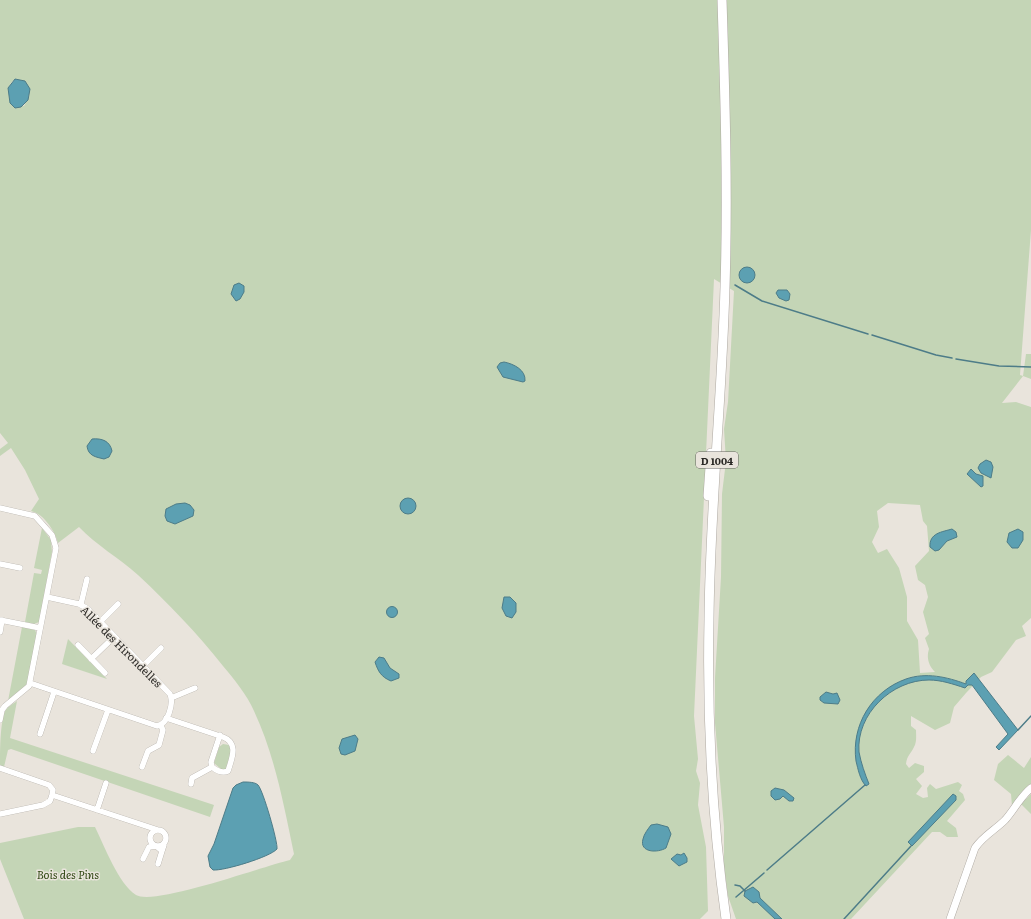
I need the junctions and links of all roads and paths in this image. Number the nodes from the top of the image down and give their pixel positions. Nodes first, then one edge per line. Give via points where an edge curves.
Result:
1 (716, 0) edge
2 (722, 0) edge
3 (0, 508) edge
4 (0, 564) edge
5 (20, 568) dead end
6 (87, 579) dead end
7 (47, 597) junction
8 (81, 604) junction
9 (118, 604) dead end
10 (1, 620) edge
11 (100, 622) junction
12 (40, 628) junction
13 (0, 632) edge
14 (114, 637) junction
15 (78, 645) dead end
16 (161, 648) dead end
17 (91, 659) junction
18 (143, 666) junction
19 (105, 673) dead end
20 (30, 683) junction
21 (195, 688) dead end
22 (54, 692) junction
23 (171, 698) junction
24 (108, 710) junction
25 (166, 718) junction
26 (0, 720) edge
27 (161, 726) junction
28 (40, 734) dead end
29 (220, 736) junction
30 (93, 751) dead end
31 (142, 767) dead end
32 (212, 767) junction
33 (0, 768) edge
34 (106, 783) dead end
35 (191, 784) dead end
36 (1031, 788) edge
37 (52, 795) junction
38 (97, 810) junction
39 (0, 814) edge
40 (158, 830) junction
41 (164, 845) junction
42 (156, 846) junction
43 (162, 851) junction
44 (143, 859) dead end
45 (158, 864) dead end
46 (720, 919) edge
47 (726, 919) edge
48 (950, 919) edge

1 - 46 highway, D 1004 via 720,121 719,282 702,677 706,790
2 - 47 highway, D 1004 via 726,128 725,286 709,602 708,678 712,789
3 - 7 street via 34,515 53,537 56,552
4 - 5 street
6 - 8 street
7 - 8 street, Allée des Hirondelles
7 - 12 street
8 - 11 street, Allée des Hirondelles
9 - 11 street
10 - 12 street
10 - 13 street
11 - 14 street, Allée des Hirondelles
12 - 20 street
14 - 17 street
14 - 18 street, Allée des Hirondelles
15 - 17 street
16 - 18 street
17 - 19 street
18 - 23 street, Allée des Hirondelles
20 - 22 street
20 - 26 street via 27,689 5,706
21 - 23 street
22 - 24 street
22 - 28 street
23 - 25 street
24 - 27 street
24 - 30 street
25 - 27 street
25 - 29 street
27 - 31 street via 163,730 159,745 148,751
29 - 32 street via 211,762
29 - 32 street via 230,741 233,753 228,771 222,772
32 - 35 street via 192,778
33 - 37 street via 49,785 53,790
34 - 38 street
36 - 48 street via 1009,815 975,848
37 - 38 street
37 - 39 street via 50,801 43,805
38 - 40 street
40 - 41 street via 167,836
40 - 42 street via 150,837
41 - 42 street
41 - 43 street
42 - 43 street
42 - 44 street via 147,848
43 - 45 street

